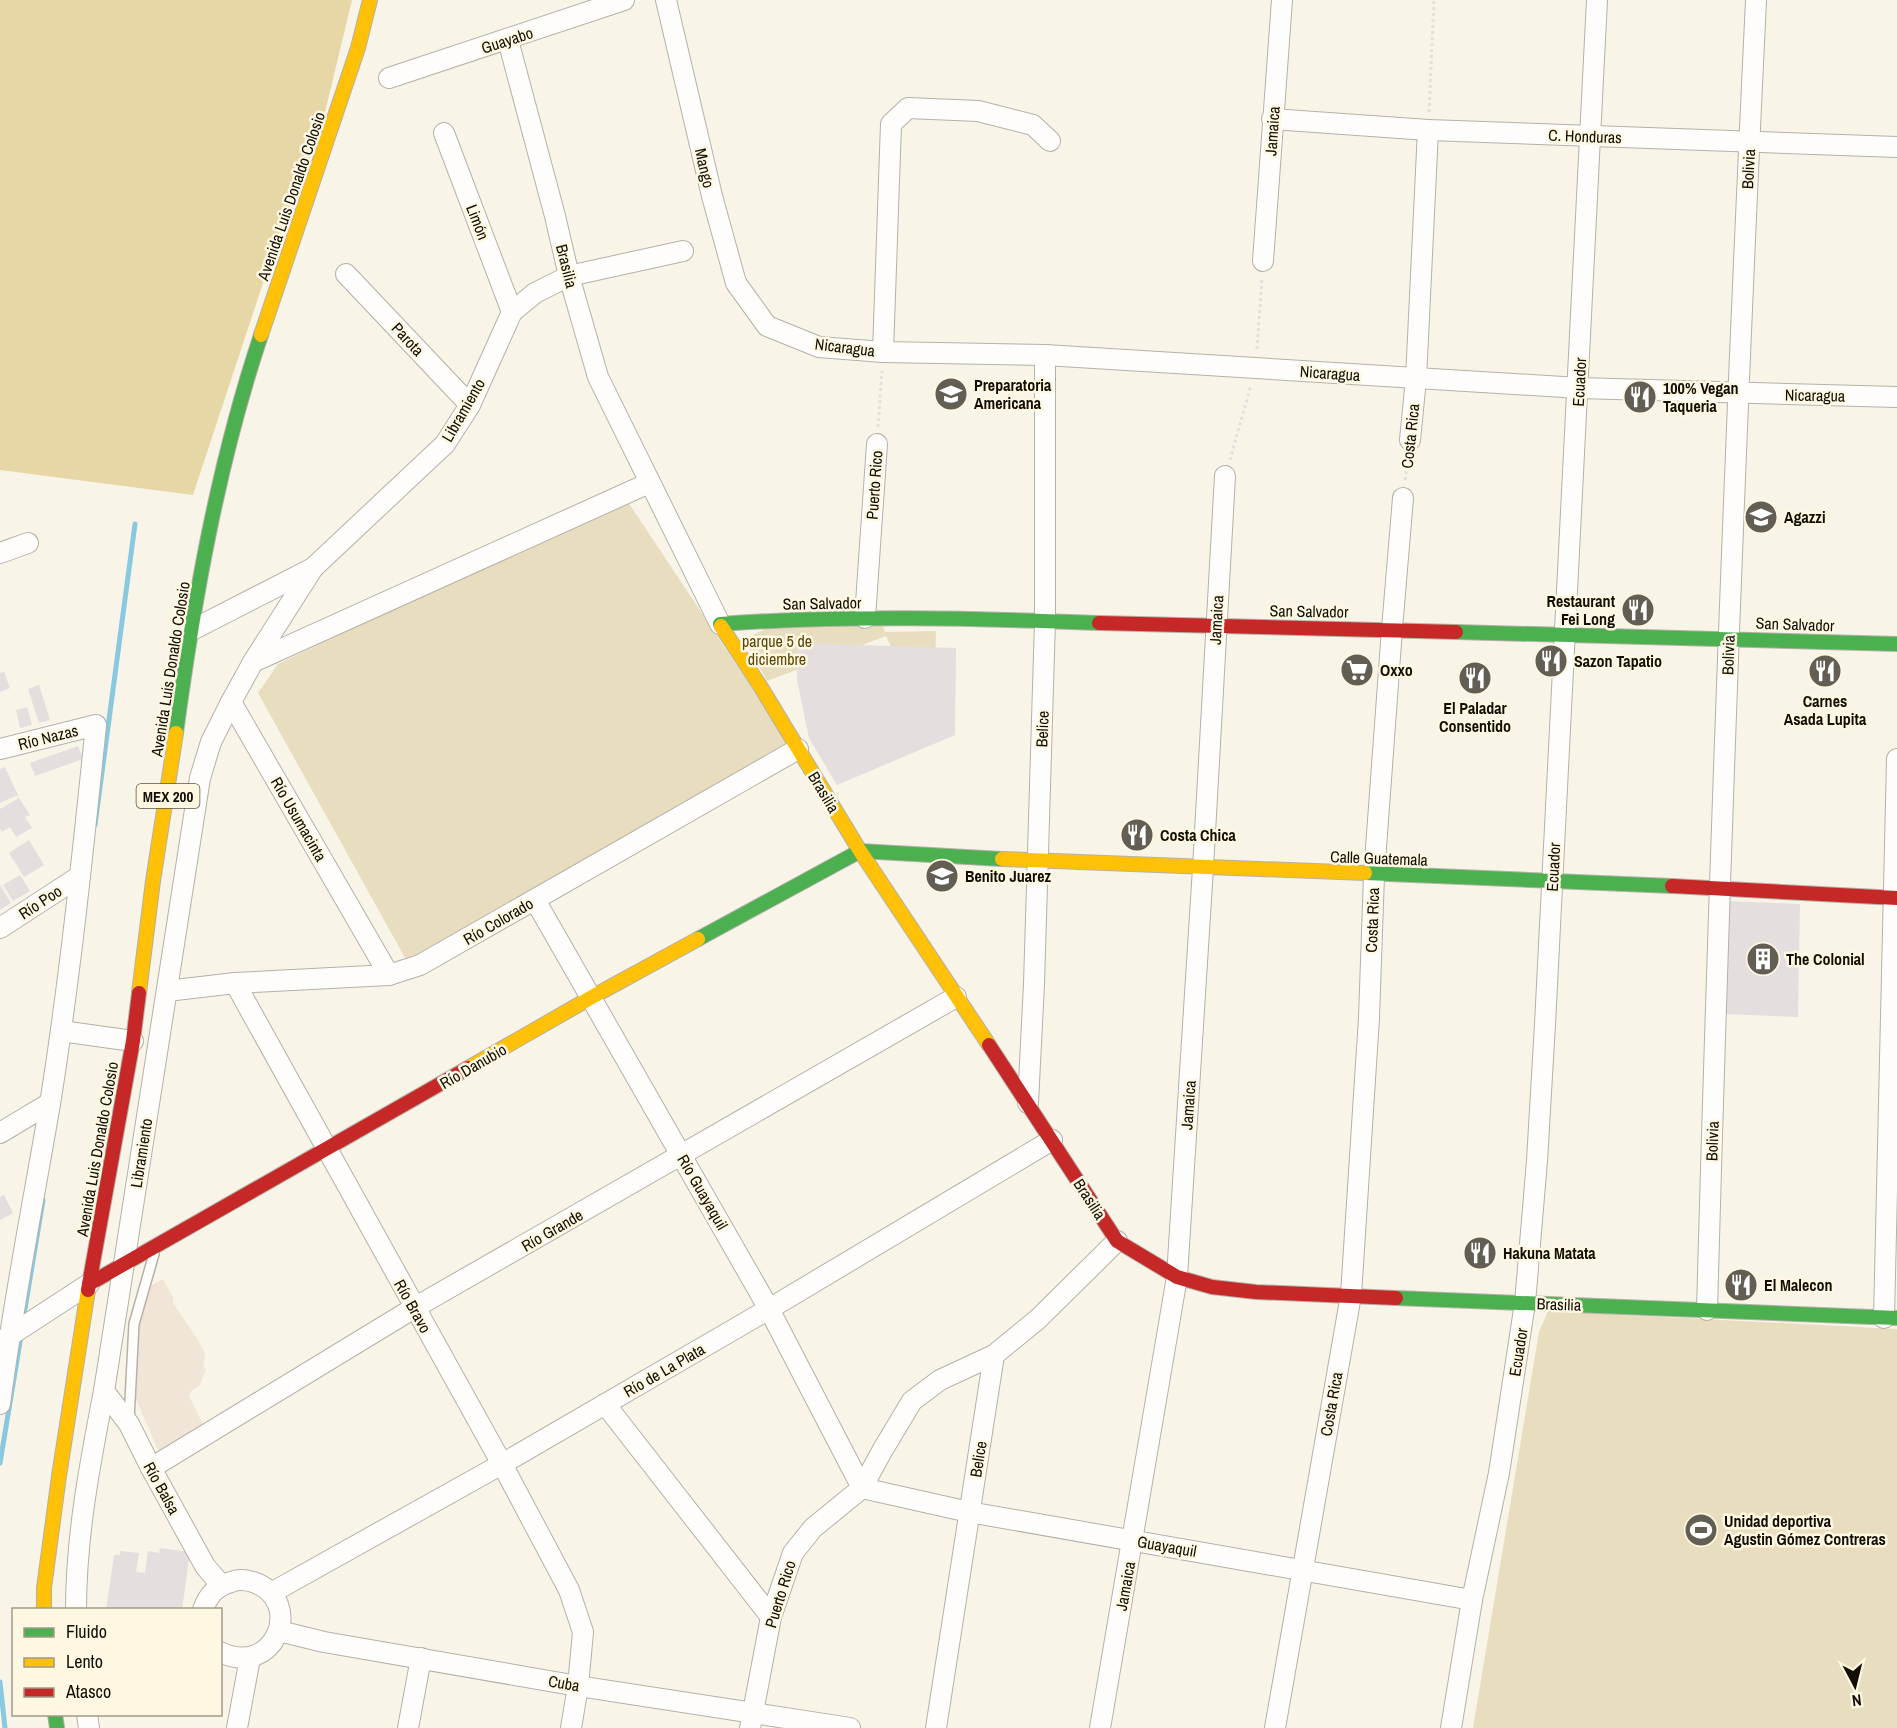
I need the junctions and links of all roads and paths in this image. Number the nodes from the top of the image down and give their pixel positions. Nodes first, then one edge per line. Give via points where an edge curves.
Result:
1 (370, 0) edge
2 (624, 0) edge
3 (666, 0) edge
4 (1282, 0) edge
5 (1434, 0) edge
6 (1597, 0) edge
7 (1756, 0) edge
8 (508, 40) junction
9 (389, 78) dead end
10 (1272, 119) junction
11 (1428, 130) junction
12 (444, 133) dead end
13 (1589, 136) junction
14 (1050, 141) dead end
15 (1750, 142) junction
16 (1897, 147) edge
17 (683, 251) dead end
18 (1263, 261) dead end
19 (346, 274) dead end
20 (568, 276) junction
21 (512, 312) junction
22 (767, 326) joint
23 (883, 352) junction
24 (1045, 355) junction
25 (1416, 379) junction
26 (1579, 388) junction
27 (1738, 393) junction
28 (1897, 397) edge
29 (470, 405) junction
30 (1410, 440) joint
31 (877, 444) joint
32 (1225, 476) dead end
33 (649, 483) junction
34 (1403, 498) joint
35 (28, 543) dead end
36 (0, 553) edge
37 (313, 568) junction
38 (865, 618) junction
39 (1045, 621) junction
40 (720, 624) junction
41 (1216, 627) junction
42 (1392, 629) junction
43 (190, 631) junction
44 (1565, 636) junction
45 (1729, 639) junction
46 (1897, 644) edge
47 (253, 662) junction
48 (231, 702) junction
49 (798, 749) junction
50 (0, 750) edge
51 (1897, 759) edge
52 (860, 851) junction
53 (1038, 861) junction
54 (1203, 868) junction
55 (1374, 875) junction
56 (81, 876) junction
57 (1552, 880) junction
58 (1719, 890) junction
59 (1895, 898) edge
60 (535, 900) junction
61 (0, 928) edge
62 (389, 975) junction
63 (235, 983) junction
64 (167, 991) junction
65 (592, 997) junction
66 (956, 997) junction
67 (70, 1032) junction
68 (133, 1041) junction
69 (1028, 1102) junction
70 (50, 1103) junction
71 (0, 1133) edge
72 (1052, 1140) junction
73 (327, 1150) junction
74 (683, 1155) junction
75 (1117, 1241) junction
76 (157, 1246) junction
77 (124, 1263) junction
78 (1178, 1277) junction
79 (89, 1284) junction
80 (1351, 1295) junction
81 (1525, 1303) junction
82 (414, 1308) junction
83 (770, 1309) junction
84 (1707, 1310) junction
85 (1891, 1318) edge
86 (8, 1337) edge
87 (994, 1355) junction
88 (104, 1391) junction
89 (0, 1404) edge
90 (605, 1404) junction
91 (129, 1424) junction
92 (502, 1464) junction
93 (151, 1468) junction
94 (59, 1476) junction
95 (87, 1479) junction
96 (862, 1488) junction
97 (969, 1512) junction
98 (1133, 1540) junction
99 (1302, 1570) junction
100 (221, 1585) junction
101 (271, 1593) junction
102 (1472, 1600) junction
103 (44, 1608) edge
104 (76, 1608) edge
105 (204, 1608) edge
106 (771, 1617) junction
107 (279, 1631) junction
108 (222, 1653) edge
109 (250, 1658) junction
110 (421, 1658) junction
111 (578, 1686) junction
112 (72, 1716) edge
113 (752, 1720) edge
114 (55, 1724) edge
115 (237, 1728) edge
116 (408, 1728) edge
117 (571, 1728) edge
118 (850, 1728) edge
119 (936, 1728) edge
120 (1100, 1728) edge
121 (1275, 1728) edge
122 (1451, 1728) edge

1 - 43 street, Avenida Luis Donaldo Colosio / MEX 200 via 358,48 256,351 221,476
2 - 8 street, Guayabo
3 - 22 street, Mango via 736,283
4 - 10 street, Jamaica
5 - 11 path
6 - 13 street, Ecuador
7 - 15 street, Bolivia
8 - 9 street, Guayabo
8 - 20 street, Brasilia
10 - 11 street, C. Honduras
10 - 18 street, Jamaica
11 - 13 street, C. Honduras
11 - 25 street, Costa Rica
12 - 21 street, Limón
13 - 15 street, C. Honduras
13 - 26 street, Ecuador
14 - 23 street via 1033,125 978,111 908,108 891,124
15 - 16 street, C. Honduras
15 - 27 street, Bolivia
17 - 20 street, Libramiento
19 - 29 street, Parota
20 - 21 street, Libramiento via 535,293
20 - 33 street, Brasilia via 598,377
21 - 29 street, Libramiento
22 - 23 street, Nicaragua via 819,347
23 - 24 street, Nicaragua
23 - 31 path, Puerto Rico
24 - 25 street, Nicaragua
24 - 39 street, Belice
25 - 26 street, Nicaragua
25 - 30 street, Costa Rica
26 - 27 street, Nicaragua
26 - 44 street, Ecuador
27 - 28 street, Nicaragua
27 - 45 street, Bolivia
29 - 37 street, Libramiento via 445,444
30 - 34 path, Costa Rica
31 - 38 street, Puerto Rico
32 - 41 street, Jamaica
33 - 40 street, Brasilia
33 - 47 street
34 - 42 street, Costa Rica
35 - 36 street
37 - 43 street
37 - 47 street, Libramiento
38 - 39 street, San Salvador
38 - 40 street, San Salvador
39 - 41 street, San Salvador
39 - 53 street, Belice
40 - 49 street, Brasilia
41 - 42 street, San Salvador
41 - 54 street, Jamaica
42 - 44 street, San Salvador
42 - 55 street, Costa Rica
43 - 68 street, Avenida Luis Donaldo Colosio / MEX 200
44 - 45 street, San Salvador
44 - 57 street, Ecuador
45 - 46 street, San Salvador
45 - 58 street, Bolivia
47 - 48 street
48 - 62 street, Río Usumacinta
48 - 64 street, Libramiento via 211,742 200,778
49 - 52 street, Brasilia
49 - 60 street, Río Colorado
50 - 56 street, Río Nazas via 96,725
51 - 59 street
52 - 53 street, Calle Guatemala
52 - 65 street, Río Danubio
52 - 66 street, Brasilia
53 - 54 street, Calle Guatemala
53 - 69 street, Belice
54 - 55 street, Calle Guatemala
54 - 78 street, Jamaica
55 - 57 street, Calle Guatemala
55 - 80 street, Costa Rica
56 - 61 street, Río Poo
56 - 67 street
57 - 58 street, Calle Guatemala
57 - 81 street, Ecuador
58 - 59 street, Calle Guatemala
58 - 84 street, Bolivia
59 - 85 street
60 - 62 street, Río Colorado via 420,965
60 - 65 street, Río Guayaquil
62 - 63 street, Río Colorado
63 - 64 street, Río Colorado
63 - 73 street, Río Bravo
64 - 77 street, Libramiento
65 - 73 street, Río Danubio
65 - 74 street, Río Guayaquil
66 - 69 street, Brasilia
66 - 74 street, Río Grande
67 - 68 street
67 - 70 street
68 - 79 street, Avenida Luis Donaldo Colosio / MEX 200
69 - 72 street, Brasilia
70 - 71 street
70 - 86 street
72 - 75 street, Brasilia
72 - 83 street, Río de La Plata
73 - 76 street, Río Danubio
73 - 82 street, Río Bravo
74 - 82 street, Río Grande
74 - 83 street, Río Guayaquil
75 - 78 street, Brasilia
75 - 87 street via 1038,1319
76 - 77 street, Río Danubio
76 - 91 lane via 134,1324
77 - 79 street, Río Danubio
77 - 88 street, Libramiento
78 - 80 street, Brasilia via 1212,1287 1256,1292
78 - 98 street, Jamaica
79 - 86 street
79 - 94 street, Avenida Luis Donaldo Colosio / MEX 200
80 - 81 street, Brasilia
80 - 99 street, Costa Rica
81 - 84 street, Brasilia
81 - 102 street, Ecuador via 1499,1473
82 - 92 street, Río Bravo
82 - 93 street, Río Grande
83 - 90 street, Río de La Plata
83 - 96 street, Río Guayaquil
84 - 85 street, Brasilia
86 - 89 street
87 - 96 street via 940,1380 912,1401
87 - 97 street, Belice
88 - 91 street, Río Balsa
88 - 95 street, Libramiento
90 - 92 street, Río de La Plata
90 - 106 street
91 - 93 street, Río Balsa
92 - 101 street, Río de La Plata
92 - 111 street, Río Bravo via 569,1590 583,1632
93 - 100 street, Río Balsa via 205,1566
94 - 95 street
94 - 103 street, Avenida Luis Donaldo Colosio / MEX 200
95 - 104 street, Libramiento
96 - 97 street, Guayaquil
96 - 106 street, Puerto Rico via 813,1528 793,1552
97 - 98 street, Guayaquil
97 - 119 street, Belice
98 - 99 street, Guayaquil
98 - 120 street, Jamaica
99 - 102 street, Guayaquil
99 - 121 street, Costa Rica
100 - 101 street via 248,1580
100 - 105 street via 212,1592
101 - 107 street via 281,1618
102 - 122 street, Ecuador
106 - 113 street, Puerto Rico
107 - 109 street via 263,1653
107 - 110 street, Cuba
108 - 109 street via 232,1658
109 - 115 street
110 - 111 street, Cuba
110 - 116 street
111 - 113 street, Cuba
111 - 117 street
112 - 114 street
113 - 118 street, Cuba

